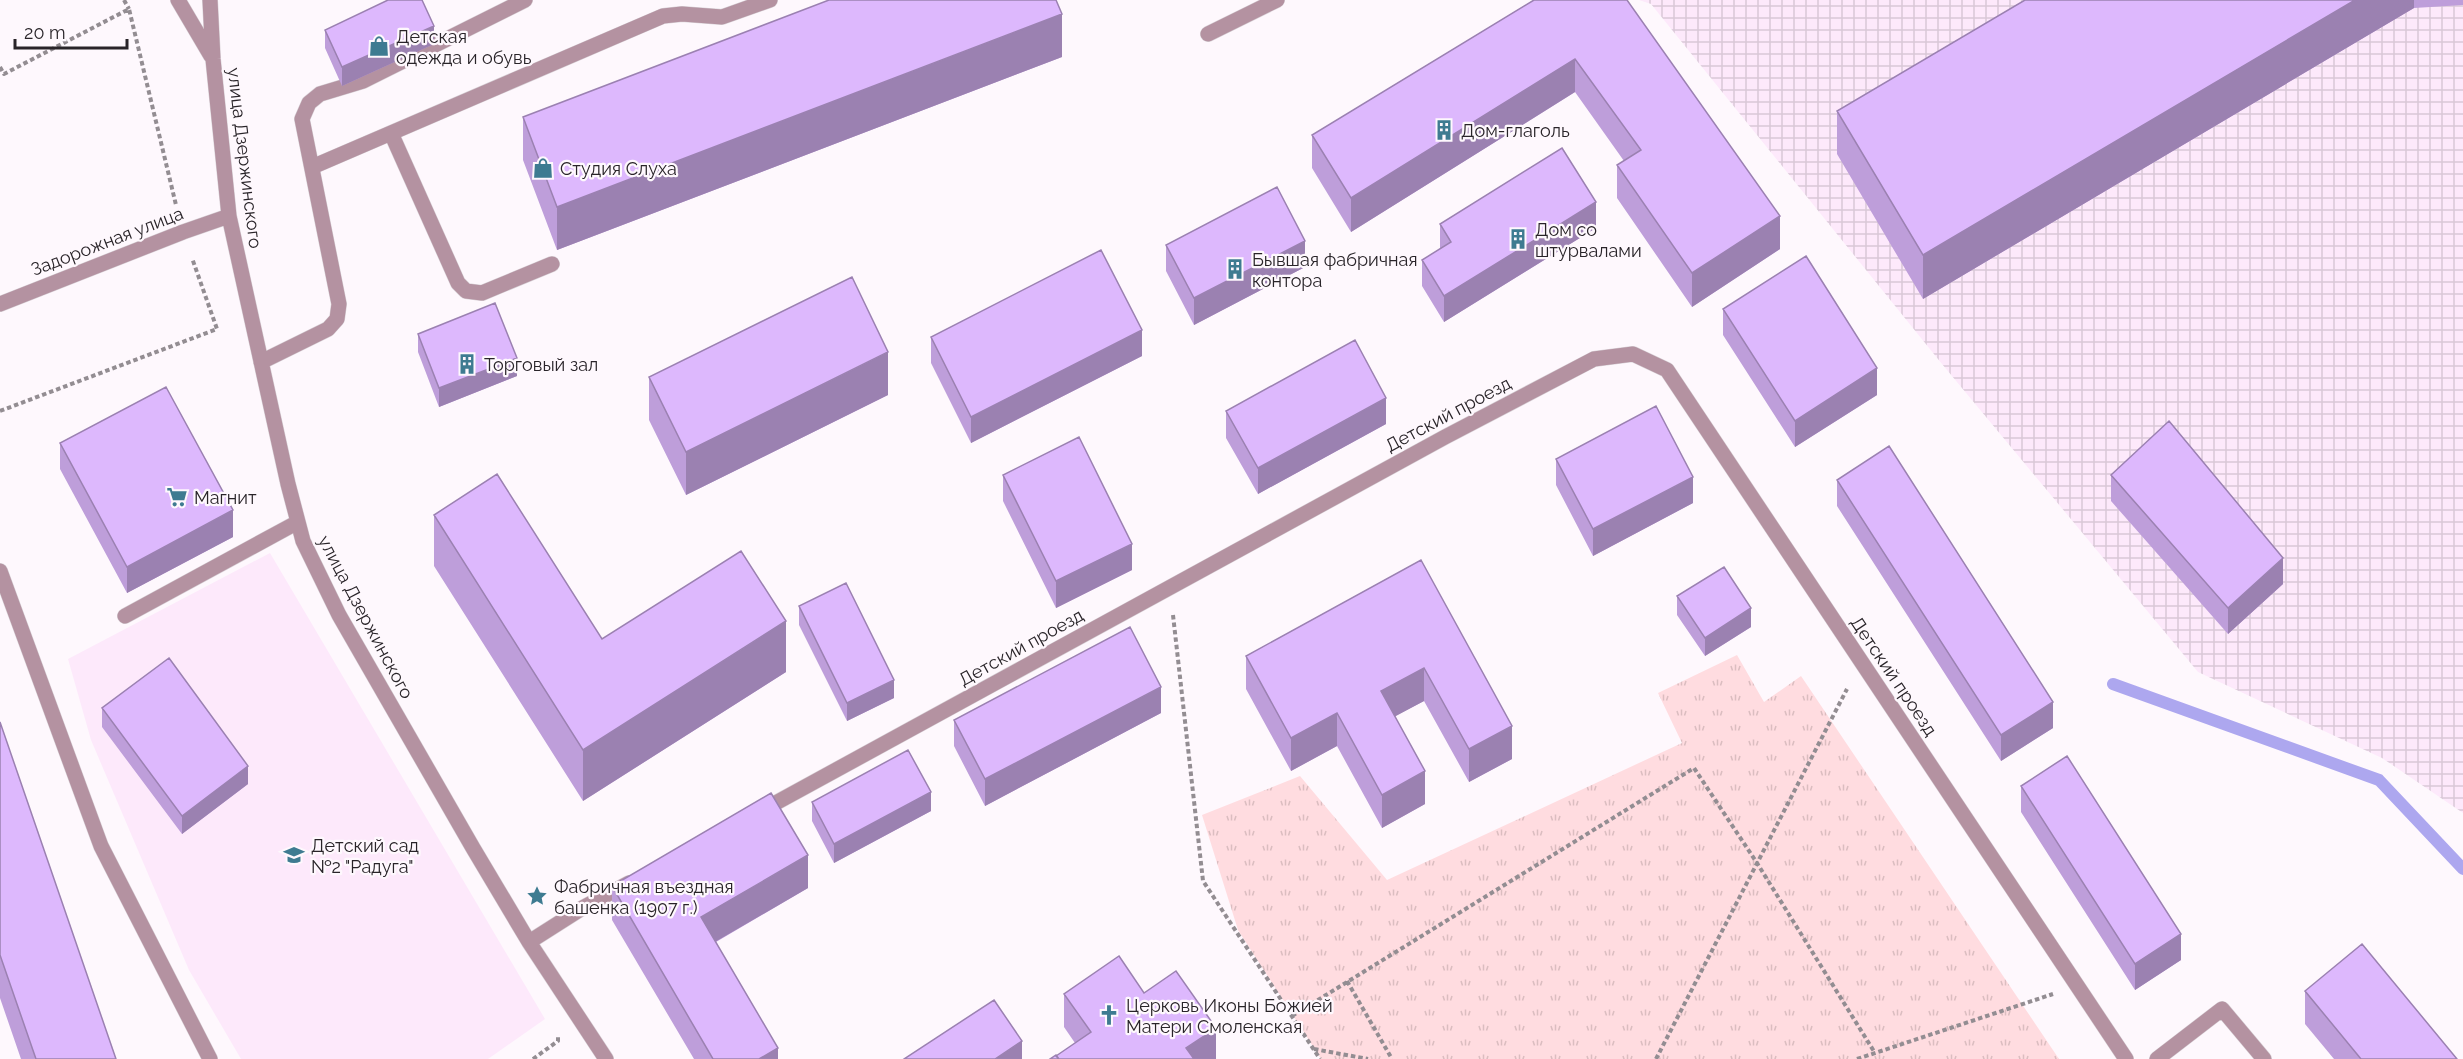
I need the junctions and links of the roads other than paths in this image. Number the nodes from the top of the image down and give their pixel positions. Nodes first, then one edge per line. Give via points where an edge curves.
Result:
1 (178, 0) edge
2 (210, 0) edge
3 (525, 0) edge
4 (770, 0) edge
5 (1277, 0) edge
6 (1208, 34) dead end
7 (213, 59) junction
8 (391, 133) junction
9 (312, 167) junction
10 (229, 216) junction
11 (552, 264) dead end
12 (0, 304) edge
13 (261, 362) junction
14 (298, 522) junction
15 (0, 571) edge
16 (125, 616) dead end
17 (751, 816) edge
18 (647, 873) edge
19 (529, 942) junction
20 (210, 1059) edge
21 (606, 1059) edge
22 (2126, 1059) edge
23 (2157, 1059) edge
24 (2264, 1059) edge

1 - 7 street
2 - 7 street, улица Дзержинского
3 - 9 street via 363,81 320,94 309,103 302,119
4 - 8 street via 722,17 663,16
5 - 6 street
7 - 10 street, улица Дзержинского
8 - 9 street
8 - 11 street via 458,283 466,291 482,293
9 - 13 street via 339,304 337,319 328,329
10 - 12 street, Задорожная улица
10 - 13 street, улица Дзержинского
13 - 14 street, улица Дзержинского
14 - 16 street
14 - 19 street, улица Дзержинского via 303,541 339,615
15 - 20 street via 101,846
17 - 22 street, Детский проезд via 1594,359 1634,354 1667,370
18 - 19 street
19 - 21 street, улица Дзержинского
23 - 24 street via 2222,1009

